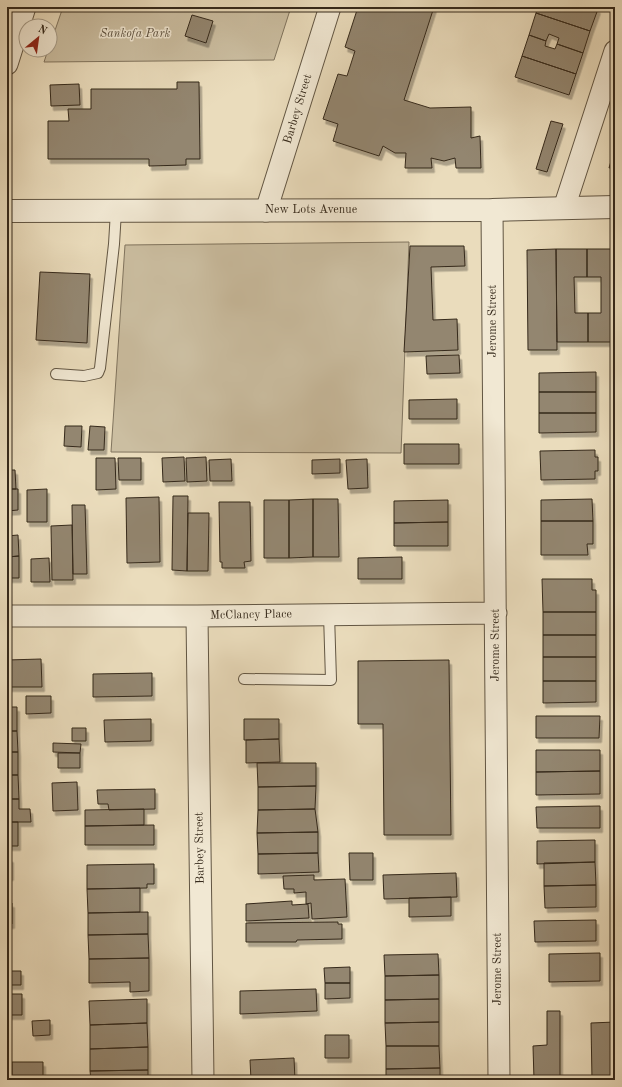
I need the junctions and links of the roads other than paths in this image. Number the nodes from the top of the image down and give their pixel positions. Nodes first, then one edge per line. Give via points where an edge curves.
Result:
1 (25, 7) edge
2 (330, 7) edge
3 (615, 51) edge
4 (7, 64) edge
5 (615, 207) edge
6 (564, 208) junction
7 (266, 210) junction
8 (492, 210) junction
9 (7, 211) edge
10 (116, 211) junction
11 (56, 374) dead end
12 (496, 613) junction
13 (329, 614) junction
14 (7, 616) edge
15 (197, 616) junction
16 (244, 679) dead end
17 (203, 1080) edge
18 (499, 1080) edge

1 - 4 street
2 - 7 street, Barbey Street
3 - 6 street
5 - 6 street, New Lots Avenue
6 - 8 street, New Lots Avenue
7 - 8 street, New Lots Avenue
7 - 10 street, New Lots Avenue
8 - 12 street, Jerome Street
9 - 10 street, New Lots Avenue
10 - 11 lane via 100,368 98,373 91,376
12 - 13 street, McClancy Place
12 - 18 street, Jerome Street
13 - 15 street, McClancy Place
13 - 16 lane via 331,680
14 - 15 street, McClancy Place
15 - 17 street, Barbey Street

